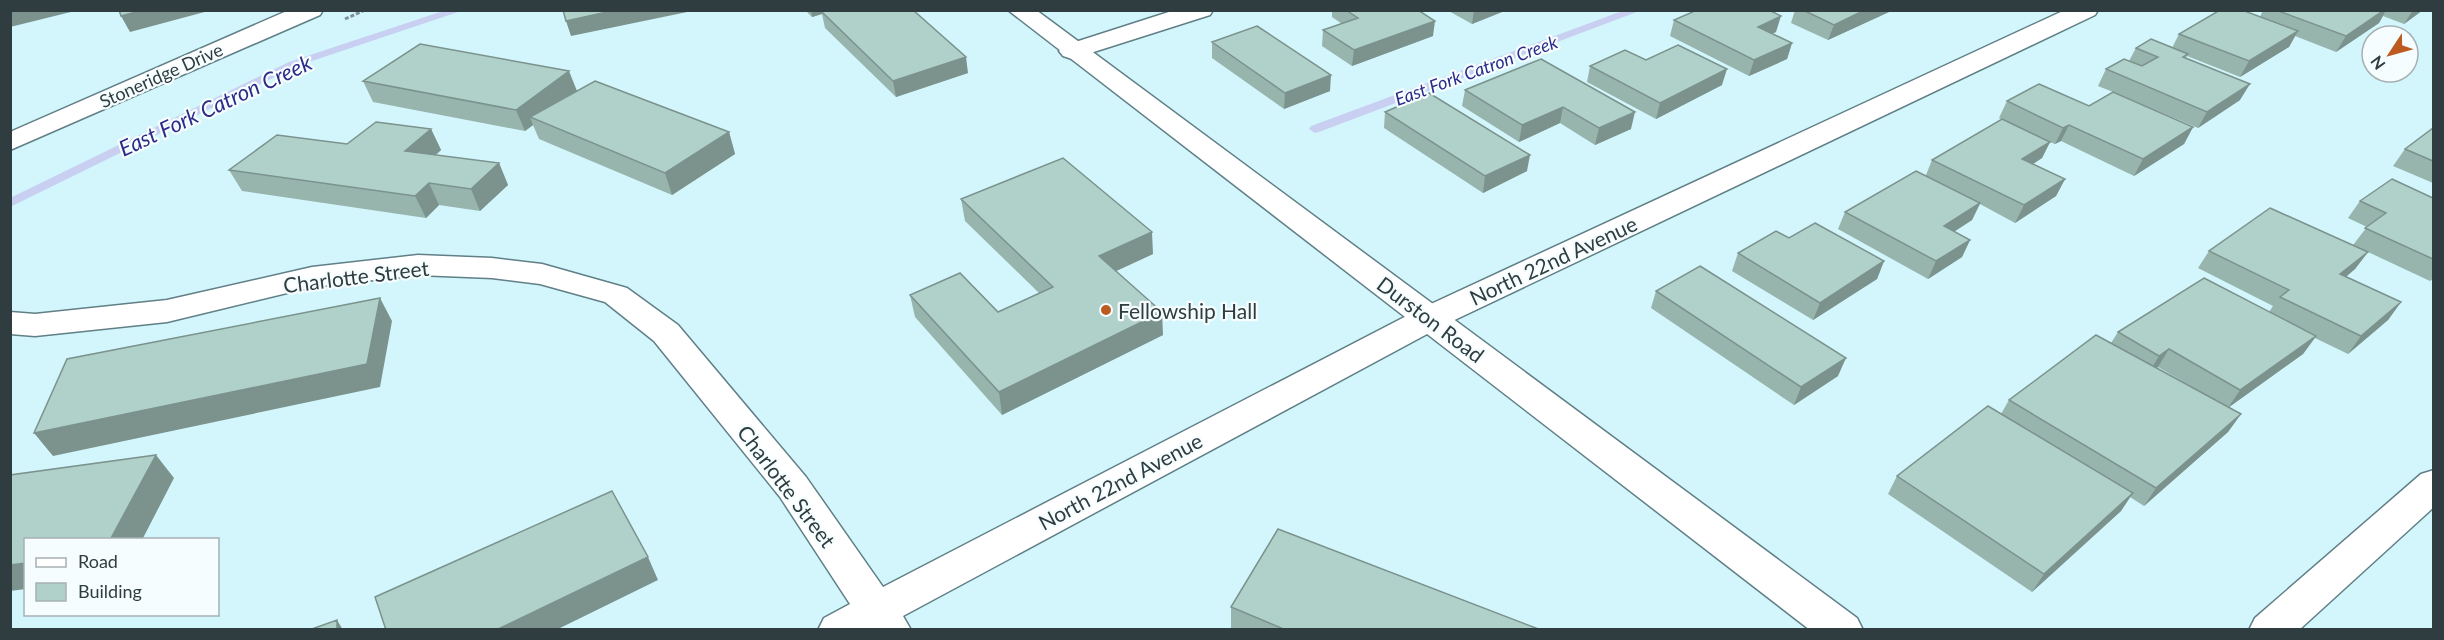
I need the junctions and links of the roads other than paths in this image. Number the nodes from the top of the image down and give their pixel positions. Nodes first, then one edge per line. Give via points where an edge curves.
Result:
1 (311, 10) edge
2 (1020, 10) edge
3 (1201, 10) edge
4 (2086, 10) edge
5 (1072, 51) junction
6 (10, 142) edge
7 (1430, 318) junction
8 (10, 323) edge
9 (2433, 484) edge
10 (883, 620) edge
11 (839, 630) edge
12 (1842, 630) edge
13 (2270, 630) edge

1 - 6 street, Stoneridge Drive
2 - 5 street, Durston Road
3 - 5 street
4 - 7 street, North 22nd Avenue
5 - 7 street, Durston Road
7 - 10 street, North 22nd Avenue
7 - 12 street, Durston Road
8 - 10 street, Charlotte Street via 35,325 167,311 312,277 418,265 542,274 616,294 666,333 793,487
9 - 13 street
10 - 11 street, North 22nd Avenue

